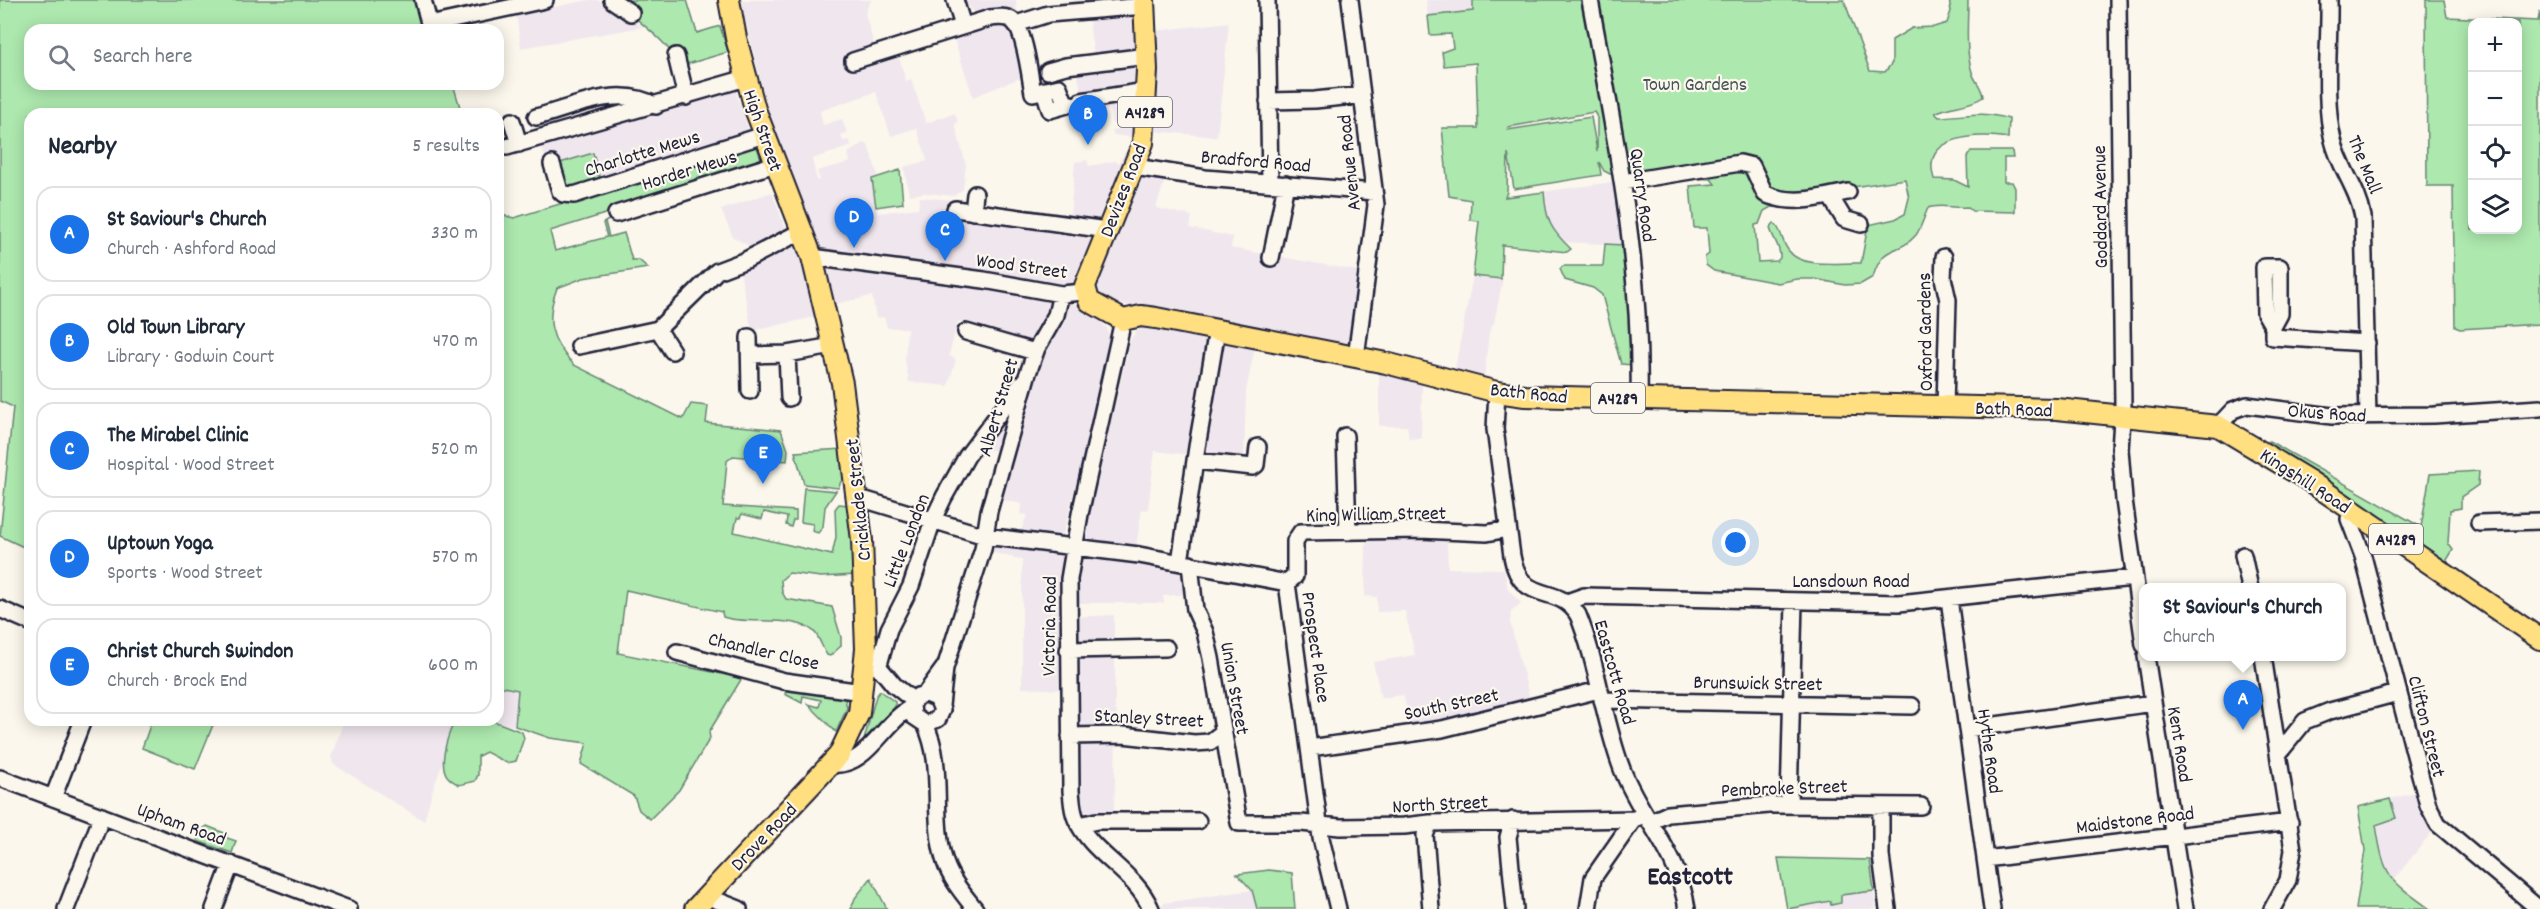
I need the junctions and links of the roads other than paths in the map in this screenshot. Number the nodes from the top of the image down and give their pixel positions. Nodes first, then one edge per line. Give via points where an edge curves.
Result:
1 (423, 0) edge
2 (543, 0) edge
3 (612, 0) edge
4 (729, 0) edge
5 (955, 0) edge
6 (1267, 0) edge
7 (1350, 0) edge
8 (1590, 0) edge
9 (2118, 0) edge
10 (2329, 0) edge
11 (1145, 3) edge
12 (1087, 7) edge
13 (632, 13) dead end
14 (430, 24) edge
15 (446, 24) edge
16 (1016, 24) junction
17 (963, 26) junction
18 (676, 56) dead end
19 (1147, 56) junction
20 (853, 61) dead end
21 (1048, 71) dead end
22 (746, 78) junction
23 (1146, 91) junction
24 (1362, 95) junction
25 (686, 97) junction
26 (1268, 101) junction
27 (656, 106) junction
28 (536, 117) dead end
29 (512, 121) dead end
30 (764, 135) junction
31 (552, 164) dead end
32 (775, 164) junction
33 (1135, 167) junction
34 (1623, 182) junction
35 (1270, 183) junction
36 (1286, 184) junction
37 (1374, 192) junction
38 (1848, 192) dead end
39 (975, 194) dead end
40 (1830, 196) junction
41 (955, 209) dead end
42 (974, 212) junction
43 (615, 214) dead end
44 (1861, 224) dead end
45 (1107, 230) junction
46 (802, 231) junction
47 (812, 257) junction
48 (1944, 257) dead end
49 (1271, 258) dead end
50 (1084, 292) junction
51 (1061, 294) junction
52 (1123, 320) junction
53 (2273, 327) dead end
54 (658, 329) junction
55 (1217, 330) junction
56 (966, 332) dead end
57 (749, 337) dead end
58 (2367, 343) junction
59 (579, 346) dead end
60 (834, 346) junction
61 (672, 351) dead end
62 (1035, 352) junction
63 (788, 354) junction
64 (750, 355) junction
65 (1356, 357) junction
66 (1027, 376) junction
67 (750, 391) dead end
68 (1497, 392) junction
69 (789, 398) dead end
70 (1639, 398) junction
71 (1946, 406) junction
72 (2540, 408) edge
73 (2122, 414) junction
74 (2368, 416) junction
75 (2218, 426) junction
76 (1345, 436) dead end
77 (1258, 447) dead end
78 (1196, 454) junction
79 (866, 500) dead end
80 (2351, 508) junction
81 (933, 520) junction
82 (2540, 521) edge
83 (2479, 523) dead end
84 (1508, 529) junction
85 (1348, 532) junction
86 (985, 536) junction
87 (1073, 547) junction
88 (2243, 555) dead end
89 (1185, 563) junction
90 (2133, 578) junction
91 (1287, 583) junction
92 (2249, 583) edge
93 (1949, 599) junction
94 (1794, 601) junction
95 (1568, 602) junction
96 (0, 609) edge
97 (2139, 615) edge
98 (24, 619) edge
99 (2540, 639) edge
100 (1166, 648) dead end
101 (866, 649) junction
102 (687, 650) dead end
103 (1068, 650) junction
104 (2147, 661) edge
105 (2264, 661) edge
106 (878, 668) junction
107 (945, 668) junction
108 (894, 685) junction
109 (863, 687) junction
110 (2398, 693) junction
111 (1601, 695) junction
112 (917, 700) junction
113 (1791, 703) junction
114 (2153, 703) junction
115 (941, 706) junction
116 (1912, 706) dead end
117 (925, 724) junction
118 (81, 726) edge
119 (1967, 729) junction
120 (1223, 732) junction
121 (1070, 736) junction
122 (846, 743) joint
123 (1310, 748) junction
124 (2278, 753) junction
125 (832, 765) junction
126 (0, 778) edge
127 (53, 798) junction
128 (1790, 804) junction
129 (1881, 806) junction
130 (1922, 806) dead end
131 (102, 816) junction
132 (1643, 819) junction
133 (1513, 820) junction
134 (1198, 821) dead end
135 (1238, 821) joint
136 (2289, 822) junction
137 (1430, 823) junction
138 (1079, 825) junction
139 (1320, 825) junction
140 (2174, 836) junction
141 (1985, 859) junction
142 (231, 864) junction
143 (700, 903) edge
144 (66, 909) edge
145 (214, 909) edge
146 (349, 909) edge
147 (739, 909) edge
148 (975, 909) edge
149 (1151, 909) edge
150 (1338, 909) edge
151 (1431, 909) edge
152 (1515, 909) edge
153 (1588, 909) edge
154 (1687, 909) edge
155 (1888, 909) edge
156 (1992, 909) edge
157 (2185, 909) edge
158 (2272, 909) edge
159 (2540, 909) edge

1 - 14 street
2 - 15 street
3 - 13 street
4 - 22 main road, High Street
5 - 17 street
6 - 26 street
7 - 24 street, Avenue Road
8 - 34 street, Quarry Road
9 - 73 street, Goddard Avenue
10 - 58 street, The Mall via 2331,129 2338,156 2360,197
11 - 12 street
11 - 19 main road, Devizes Road / A4289
12 - 16 street via 1036,16
16 - 17 street via 1009,18 997,17
16 - 23 street via 1033,93 1044,90 1050,110
17 - 20 street
18 - 25 street
19 - 21 street
19 - 23 main road, Devizes Road / A4289
22 - 25 street
22 - 30 main road, High Street
23 - 33 main road, Devizes Road / A4289 via 1144,136
24 - 26 street
24 - 37 street, Avenue Road
25 - 27 street
26 - 35 street
27 - 28 street via 615,95
27 - 29 street via 513,146
30 - 31 street, Charlotte Mews via 574,195 560,191
30 - 32 main road, High Street
32 - 43 street, Horder Mews
32 - 46 main road, High Street
33 - 35 street, Bradford Road
33 - 45 main road, Devizes Road / A4289
34 - 40 street via 1747,164 1754,169 1761,189 1772,197 1799,202
34 - 70 street, Quarry Road via 1636,312
35 - 36 street, Bradford Road
36 - 37 street, Bradford Road
36 - 49 street
37 - 65 street, Avenue Road via 1376,213
38 - 40 street
39 - 42 street
40 - 44 street via 1844,219
41 - 42 street
42 - 45 street
45 - 50 main road, Devizes Road / A4289
46 - 47 main road, High Street
46 - 54 street via 717,271
47 - 51 street, Wood Street
47 - 60 main road, Cricklade Street
48 - 71 street, Oxford Gardens via 1948,300
50 - 51 street, Wood Street
50 - 52 main road via 1094,304
51 - 62 street, Albert Street via 1056,315
52 - 55 main road, Bath Road / A4289 via 1149,316
52 - 87 street, Victoria Road
53 - 58 street via 2273,337
54 - 59 street
54 - 61 street
55 - 65 main road, Bath Road / A4289
55 - 78 street
56 - 62 street
57 - 64 street
58 - 74 street, The Mall
60 - 63 street
60 - 101 main road, Cricklade Street via 861,526
62 - 66 street, Albert Street
63 - 64 street
63 - 69 street
64 - 67 street
65 - 68 main road, Bath Road / A4289
66 - 81 street, Little London via 968,456
66 - 86 street, Albert Street
68 - 70 main road, Bath Road / A4289
68 - 84 street via 1495,429
70 - 71 main road, Bath Road / A4289
71 - 73 main road, Bath Road / A4289
72 - 74 street, Okus Road via 2434,416
73 - 75 main road, A4289
73 - 90 street via 2121,465
74 - 75 street, Okus Road via 2314,415 2247,405 2233,410
75 - 80 main road, Kingshill Road / A4289
76 - 85 street
77 - 78 street via 1253,467
78 - 89 street
79 - 81 street, Prospect Place
80 - 99 main road, Kingshill Road / A4289
80 - 110 street, Clifton Street via 2349,519 2363,556
81 - 86 street, Prospect Place
81 - 106 street, Little London via 911,586 888,632
82 - 83 street via 2499,528
84 - 85 street, King William Street via 1487,533
84 - 95 street via 1514,567 1521,581 1535,592
85 - 91 street, King William Street via 1299,533 1295,541 1295,576
86 - 87 street, Prospect Place
86 - 107 street, Albert Street
87 - 89 street, Prospect Place
87 - 103 street, Victoria Road
88 - 92 street
89 - 91 street, Prospect Place
89 - 120 street, Union Street via 1195,610 1205,632
90 - 93 street, Lansdown Road
90 - 97 street
91 - 123 street, Prospect Place
93 - 94 street, Lansdown Road via 1899,603
93 - 119 street, Hythe Road
94 - 95 street, Lansdown Road via 1584,596
94 - 113 street
95 - 111 street, Eastcott Road via 1581,623
96 - 98 street
100 - 103 street
101 - 106 street
101 - 109 main road, Cricklade Street
102 - 109 street, Chandler Close via 784,681
103 - 121 street, Victoria Road
104 - 114 street, Kent Road
105 - 124 street
106 - 108 street
107 - 112 street, Drove Road
107 - 115 street
108 - 109 street, Chandler Close
108 - 112 street
109 - 122 main road, Cricklade Street via 858,717
110 - 124 street via 2311,718 2298,727
110 - 159 street, Clifton Street via 2423,794 2438,824
111 - 113 street, Brunswick Street
111 - 123 street, South Street via 1546,703 1442,729
111 - 132 street, Eastcott Road via 1622,769
112 - 115 street via 937,698
112 - 117 street via 916,719
112 - 125 street, Drove Road via 854,759
113 - 116 street, Brunswick Street
113 - 128 street
114 - 119 street
114 - 140 street, Kent Road
115 - 117 street via 938,719
117 - 148 street via 935,754 943,855 954,880
118 - 127 street
119 - 141 street, Hythe Road
120 - 121 street, Stanley Street via 1210,742 1194,743 1123,735
120 - 135 street, Union Street
121 - 138 street, Victoria Road via 1071,791
122 - 125 main road, Drove Road
123 - 139 street, Prospect Place
124 - 136 street
125 - 143 main road, Drove Road
126 - 127 street, Upham Road
127 - 131 street, Upham Road
128 - 129 street, Pembroke Street
128 - 132 street, Pembroke Street
129 - 130 street, Pembroke Street
129 - 155 street via 1881,856
131 - 142 street, Upham Road
131 - 144 street
132 - 133 street, North Street
132 - 153 street via 1593,878
132 - 154 street, Eastcott Road via 1673,860
133 - 137 street, North Street
133 - 152 street via 1508,837
134 - 138 street via 1097,821
135 - 139 street, North Street via 1245,825
136 - 140 street, Maidstone Road
136 - 158 street via 2293,850 2290,872
137 - 139 street, North Street via 1381,827
137 - 151 street via 1425,835
138 - 149 street via 1130,877
139 - 150 street, Prospect Place
140 - 141 street, Maidstone Road
140 - 157 street, Kent Road
141 - 156 street, Hythe Road
142 - 145 street
142 - 146 street, Upham Road
143 - 147 street

